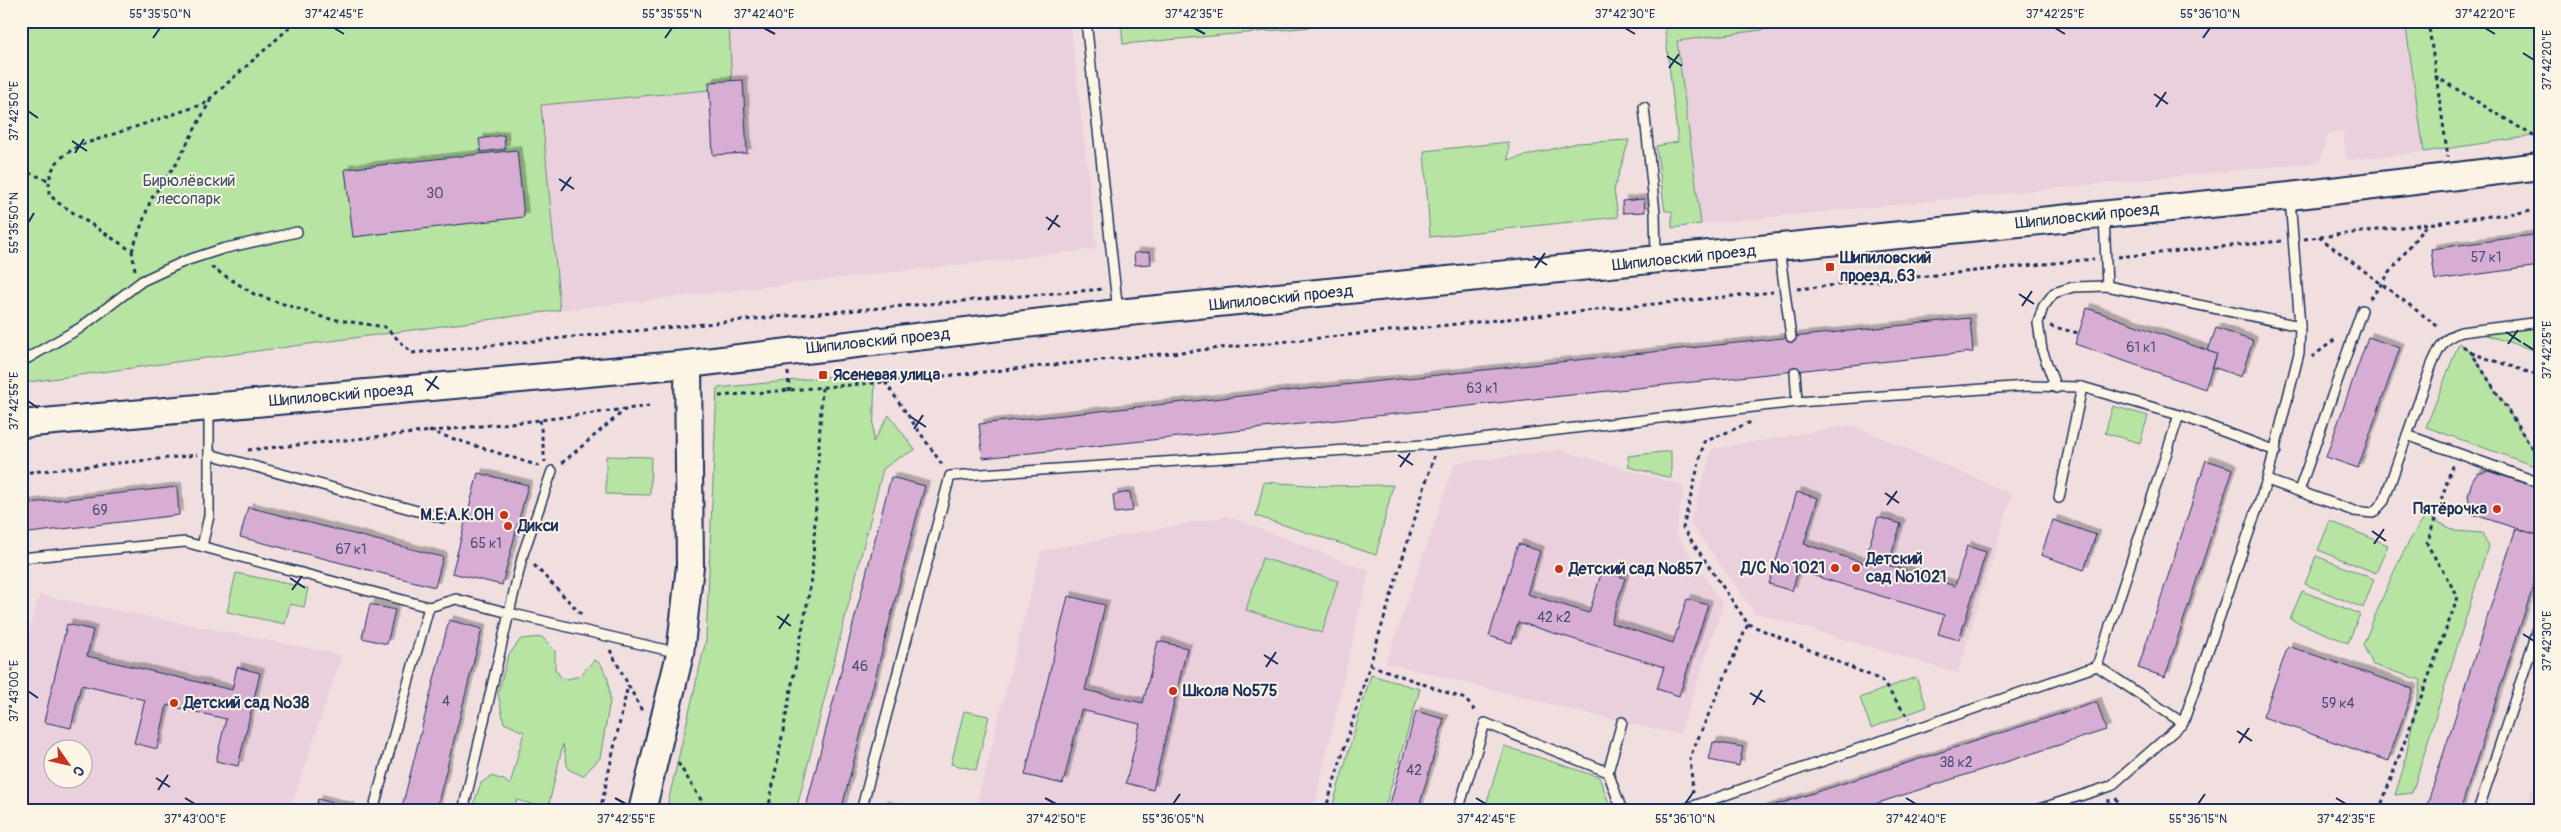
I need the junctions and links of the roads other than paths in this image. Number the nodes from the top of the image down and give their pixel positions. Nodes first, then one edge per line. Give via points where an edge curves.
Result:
1 (1086, 21) edge
2 (1644, 107) dead end
3 (2540, 166) edge
4 (2290, 196) junction
5 (2104, 213) junction
6 (297, 232) dead end
7 (1778, 248) junction
8 (1656, 261) junction
9 (2107, 286) junction
10 (2362, 310) road end
11 (1118, 314) junction
12 (2540, 322) edge
13 (2300, 326) junction
14 (1792, 337) dead end
15 (21, 362) edge
16 (688, 364) junction
17 (1795, 372) dead end
18 (2082, 387) junction
19 (2056, 388) junction
20 (1797, 402) junction
21 (209, 407) junction
22 (2179, 416) junction
23 (21, 424) edge
24 (2407, 435) junction
25 (2276, 452) junction
26 (209, 454) junction
27 (552, 471) road end
28 (2268, 480) junction
29 (2540, 483) edge
30 (2299, 491) junction
31 (2059, 498) dead end
32 (443, 518) dead end
33 (202, 546) junction
34 (21, 558) edge
35 (429, 607) junction
36 (508, 613) junction
37 (2540, 622) edge
38 (680, 654) junction
39 (2097, 666) junction
40 (1622, 722) dead end
41 (2183, 723) junction
42 (1608, 772) junction
43 (373, 811) edge
44 (463, 811) edge
45 (642, 811) edge
46 (861, 811) edge
47 (1458, 811) edge
48 (1622, 811) edge
49 (1679, 811) edge
50 (2032, 811) edge
51 (2478, 811) edge

1 - 11 lane
2 - 8 lane via 1655,212
3 - 4 main road, Шипиловский проезд
4 - 5 main road, Шипиловский проезд
4 - 13 lane
5 - 7 main road, Шипиловский проезд
5 - 9 lane
6 - 15 lane via 196,257 142,281 80,328
7 - 8 main road, Шипиловский проезд
7 - 14 lane
8 - 11 main road, Шипиловский проезд
9 - 13 lane
9 - 19 lane via 2074,287 2054,294 2043,307 2038,323 2042,350
10 - 30 lane
11 - 16 main road, Шипиловский проезд
12 - 24 lane via 2450,336 2432,364
13 - 25 lane via 2295,369
16 - 21 main road, Шипиловский проезд
16 - 38 main road via 690,566
17 - 20 lane
18 - 19 lane
18 - 22 lane
18 - 31 lane
19 - 20 lane via 2026,386
20 - 46 lane via 1438,444 950,476
21 - 23 main road, Шипиловский проезд
21 - 26 lane
22 - 25 lane
22 - 39 lane
24 - 29 lane
24 - 30 lane via 2384,501 2373,513 2354,511
25 - 28 lane
26 - 32 lane
26 - 33 lane via 209,516
27 - 36 lane via 523,554
28 - 30 lane
28 - 41 lane
33 - 34 lane via 185,542
33 - 35 lane
35 - 36 lane via 456,600
35 - 43 lane
36 - 38 lane
36 - 44 lane
37 - 51 lane
38 - 45 main road
39 - 41 lane
39 - 49 lane
40 - 42 lane
41 - 50 lane via 2111,786
42 - 47 lane via 1485,723
42 - 48 lane

